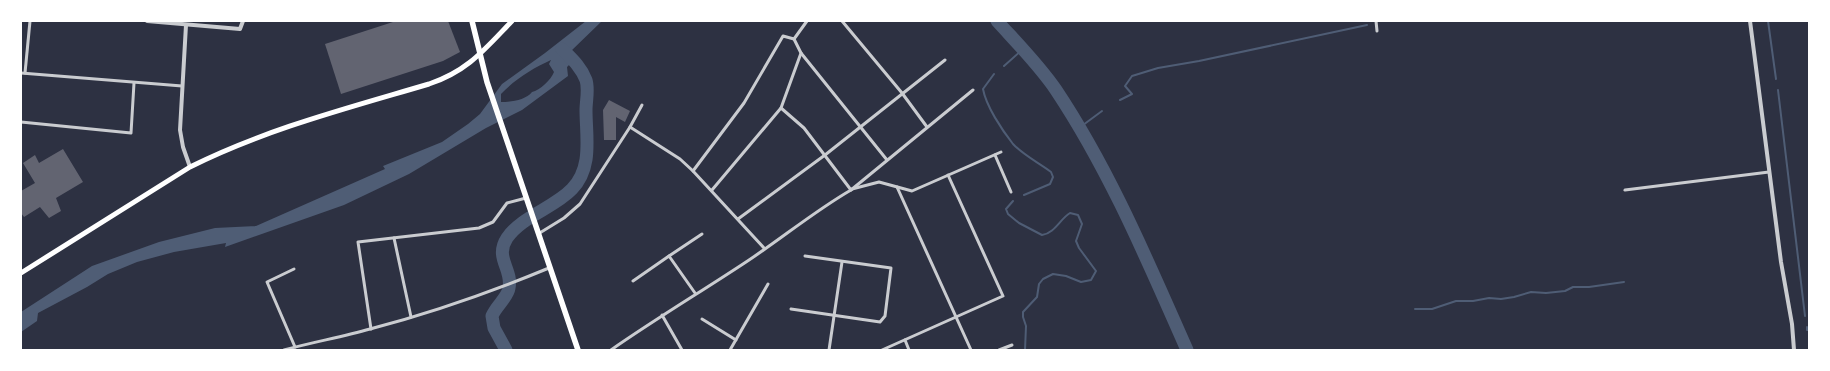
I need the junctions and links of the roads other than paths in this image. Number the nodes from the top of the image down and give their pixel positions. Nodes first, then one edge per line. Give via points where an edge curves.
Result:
1 (30, 21) edge
2 (147, 21) edge
3 (243, 21) edge
4 (472, 21) edge
5 (512, 21) edge
6 (807, 21) edge
7 (842, 21) edge
8 (1376, 21) edge
9 (1750, 21) edge
10 (186, 25) junction
11 (1377, 31) dead end
12 (794, 39) junction
13 (801, 53) junction
14 (480, 55) junction
15 (945, 60) dead end
16 (23, 73) edge
17 (134, 83) junction
18 (182, 86) junction
19 (973, 90) dead end
20 (902, 93) junction
21 (642, 104) dead end
22 (781, 108) junction
23 (21, 122) edge
24 (860, 126) junction
25 (630, 127) junction
26 (927, 127) junction
27 (1001, 152) dead end
28 (825, 155) junction
29 (995, 155) junction
30 (887, 160) junction
31 (190, 167) junction
32 (693, 171) junction
33 (1769, 172) junction
34 (948, 175) junction
35 (897, 187) junction
36 (712, 190) junction
37 (851, 190) junction
38 (1625, 190) dead end
39 (1011, 192) dead end
40 (526, 200) junction
41 (738, 219) junction
42 (537, 231) junction
43 (702, 234) dead end
44 (394, 238) junction
45 (764, 248) junction
46 (669, 256) junction
47 (805, 256) dead end
48 (842, 262) junction
49 (549, 268) junction
50 (294, 269) dead end
51 (21, 273) edge
52 (633, 281) dead end
53 (768, 284) dead end
54 (695, 293) junction
55 (791, 309) dead end
56 (662, 315) junction
57 (834, 315) junction
58 (956, 316) junction
59 (411, 317) junction
60 (702, 319) dead end
61 (371, 329) junction
62 (736, 340) junction
63 (905, 340) junction
64 (1012, 345) dead end
65 (294, 347) junction
66 (284, 350) edge
67 (578, 350) edge
68 (611, 350) edge
69 (682, 350) edge
70 (730, 350) edge
71 (830, 350) edge
72 (882, 350) edge
73 (909, 350) edge
74 (971, 350) edge
75 (999, 350) edge
76 (1794, 350) edge

1 - 16 street
2 - 10 street
3 - 10 street via 240,29
4 - 14 highway
5 - 14 main road
6 - 12 street
7 - 20 street
8 - 11 street
9 - 33 street
10 - 18 street
12 - 13 street
12 - 32 street via 783,36 744,103
13 - 22 street
13 - 24 street
14 - 31 main road via 440,80 290,126 232,147
14 - 40 highway
15 - 20 street
16 - 17 street
17 - 18 street
17 - 23 street via 131,133
18 - 31 street via 180,130
19 - 26 street
20 - 24 street
20 - 26 street
21 - 25 street
22 - 28 street via 804,128
22 - 36 street
24 - 28 street
24 - 30 street
25 - 32 street via 680,159
25 - 42 street via 580,204 564,218
26 - 30 street
27 - 29 street
28 - 37 street
28 - 41 street
29 - 34 street
29 - 39 street
30 - 37 street
31 - 51 main road
32 - 36 street
33 - 38 street
33 - 76 street
34 - 35 street via 912,191
34 - 58 street via 1003,296
35 - 37 street via 879,182
35 - 58 street
36 - 41 street
37 - 45 street
40 - 42 highway
40 - 44 street via 507,203 493,222 480,228
41 - 45 street
42 - 49 highway
43 - 46 street
44 - 59 street
44 - 61 street via 358,242
45 - 54 street
46 - 52 street
46 - 54 street
47 - 48 street
48 - 57 street
48 - 57 street via 891,268 885,316 880,322
49 - 59 street via 492,291
49 - 67 highway
50 - 65 street via 267,282
53 - 62 street
54 - 56 street
55 - 57 street
56 - 68 street
56 - 69 street
57 - 71 street
58 - 63 street
58 - 74 street
59 - 61 street
60 - 62 street
61 - 65 street
62 - 70 street
63 - 72 street
63 - 73 street
64 - 75 street
65 - 66 street

